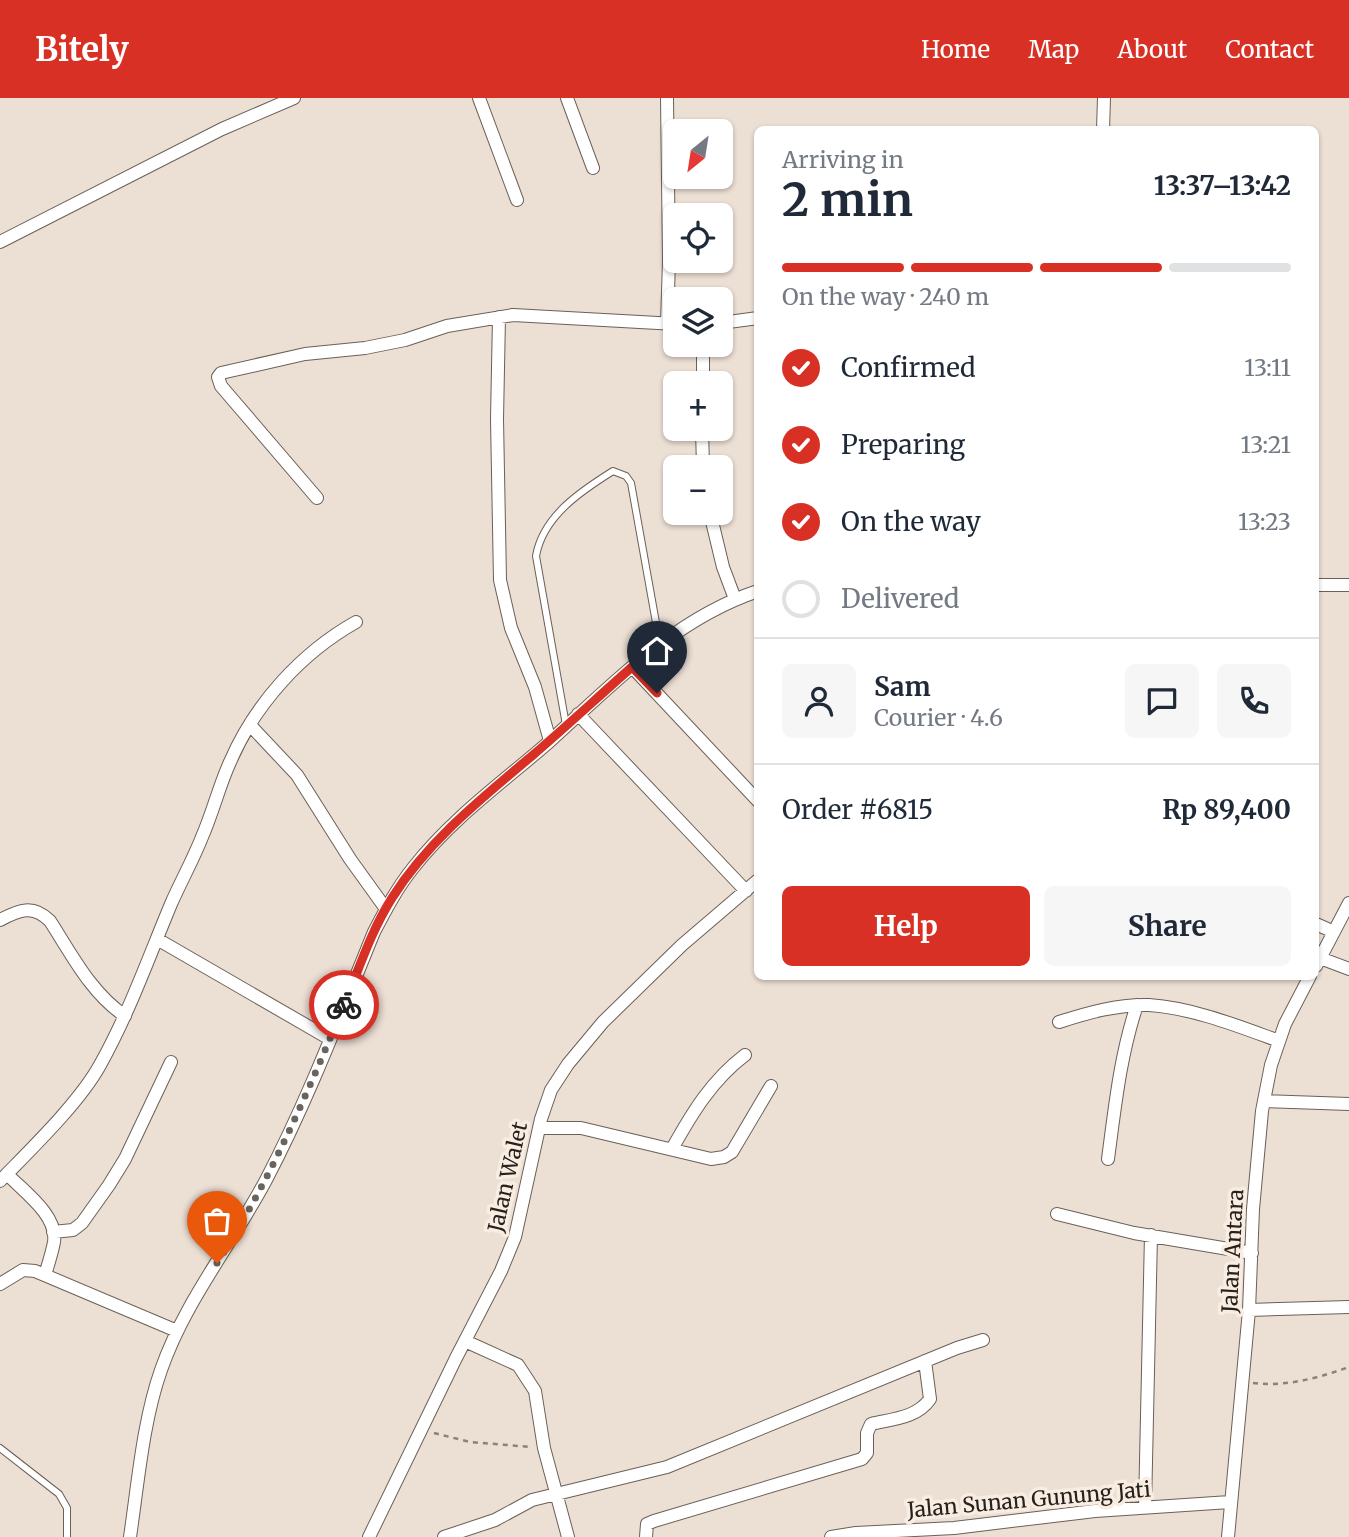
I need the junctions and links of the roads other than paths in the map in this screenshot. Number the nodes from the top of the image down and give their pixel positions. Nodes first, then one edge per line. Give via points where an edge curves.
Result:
1 (261, 98) edge
2 (294, 98) edge
3 (479, 98) edge
4 (567, 98) edge
5 (667, 98) edge
6 (1104, 98) edge
7 (262, 112) junction
8 (1103, 126) edge
9 (593, 168) dead end
10 (517, 200) dead end
11 (0, 242) edge
12 (670, 287) edge
13 (499, 317) junction
14 (754, 319) edge
15 (733, 321) edge
16 (663, 324) edge
17 (317, 498) dead end
18 (713, 525) edge
19 (1319, 585) edge
20 (1349, 585) edge
21 (754, 592) edge
22 (735, 599) junction
23 (356, 622) dead end
24 (660, 645) junction
25 (632, 667) junction
26 (578, 714) junction
27 (250, 725) junction
28 (566, 726) junction
29 (550, 741) junction
30 (754, 798) edge
31 (754, 884) edge
32 (746, 891) junction
33 (1349, 903) edge
34 (386, 909) junction
35 (0, 920) edge
36 (1319, 924) edge
37 (1334, 932) junction
38 (158, 939) junction
39 (1319, 960) edge
40 (1319, 962) edge
41 (1349, 969) edge
42 (1308, 980) edge
43 (1137, 1005) junction
44 (125, 1016) junction
45 (1059, 1023) dead end
46 (330, 1039) junction
47 (1279, 1041) junction
48 (745, 1055) dead end
49 (171, 1062) dead end
50 (771, 1086) dead end
51 (1264, 1101) junction
52 (1349, 1104) edge
53 (539, 1128) junction
54 (672, 1149) junction
55 (1108, 1159) dead end
56 (3, 1178) edge
57 (1057, 1214) dead end
58 (53, 1232) junction
59 (1151, 1235) junction
60 (1252, 1253) junction
61 (45, 1275) junction
62 (0, 1284) edge
63 (1349, 1307) edge
64 (1249, 1310) junction
65 (177, 1331) junction
66 (465, 1340) junction
67 (982, 1340) dead end
68 (925, 1361) junction
69 (0, 1448) edge
70 (556, 1494) junction
71 (1230, 1502) junction
72 (1145, 1507) junction
73 (67, 1537) edge
74 (130, 1537) edge
75 (369, 1537) edge
76 (444, 1537) edge
77 (568, 1537) edge
78 (646, 1537) edge
79 (831, 1537) edge
80 (1227, 1537) edge

1 - 7 street
2 - 7 street
3 - 10 street
4 - 9 street
5 - 12 street
6 - 8 street
7 - 11 street
13 - 16 street
13 - 17 street via 379,346 305,354 221,373 221,386
13 - 29 street via 500,580 511,628
14 - 15 street
18 - 22 street
19 - 20 street
21 - 22 street
22 - 24 street via 689,623
23 - 27 street via 294,670
24 - 25 street
24 - 28 lane via 631,484 626,476 613,471 580,492 546,528 537,548
25 - 26 street
25 - 30 street
26 - 28 street
26 - 32 street
27 - 34 street via 297,775
27 - 38 street via 228,766
28 - 29 street
29 - 34 street via 432,846
31 - 32 street, Jalan Walet
32 - 53 street, Jalan Walet via 603,1022 551,1090
33 - 37 street
34 - 46 street
35 - 44 street via 22,909 42,913 93,987
36 - 37 street
37 - 39 street
38 - 44 street
38 - 46 street
40 - 41 street
42 - 47 street, Jalan Antara
43 - 45 street
43 - 47 street via 1173,1008
43 - 55 street via 1119,1069
44 - 56 street via 90,1082
46 - 65 street via 278,1156
47 - 51 street, Jalan Antara
48 - 54 street via 710,1087
49 - 58 street via 109,1185 82,1223 73,1230
50 - 54 street via 732,1152 711,1158
51 - 52 street
51 - 60 street, Jalan Antara
53 - 54 street via 582,1128
53 - 66 street, Jalan Walet via 515,1237
56 - 58 street via 43,1211
57 - 59 street
58 - 61 street
59 - 60 street
59 - 72 street
60 - 64 street, Jalan Antara
61 - 62 street via 23,1270
61 - 65 street
63 - 64 street
64 - 71 street, Jalan Antara
65 - 74 street via 149,1419
66 - 70 street via 518,1365 535,1391
66 - 75 street, Jalan Walet
67 - 68 street
68 - 70 street via 667,1467
68 - 78 street via 930,1399 926,1406 871,1424 862,1459 654,1521 647,1524
69 - 73 lane via 59,1494 67,1508
70 - 76 street
70 - 77 street
71 - 72 street, Jalan Sunan Gunung Jati
71 - 80 street, Jalan Antara
72 - 79 street, Jalan Sunan Gunung Jati

